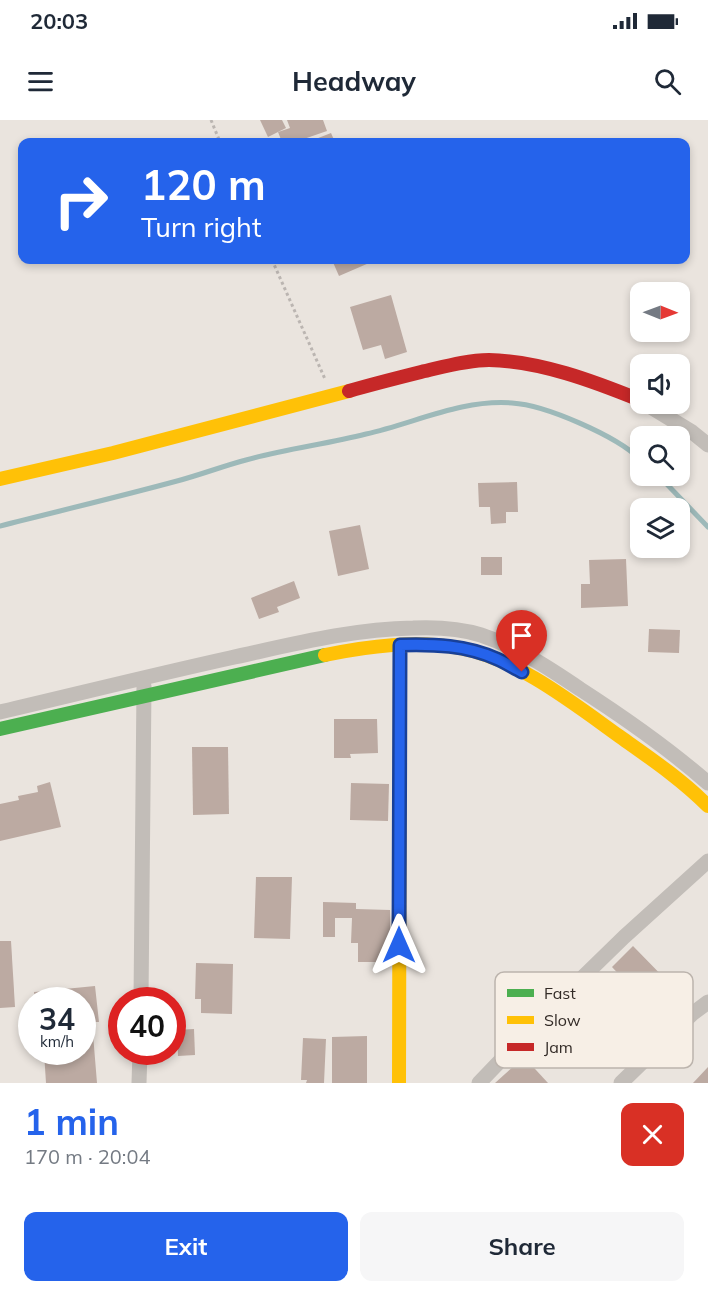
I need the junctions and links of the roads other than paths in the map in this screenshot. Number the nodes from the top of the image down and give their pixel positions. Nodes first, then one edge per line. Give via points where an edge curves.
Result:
1 (630, 396) edge
2 (662, 414) edge
3 (708, 445) edge
4 (0, 479) edge
5 (400, 645) junction
6 (144, 678) junction
7 (145, 694) junction
8 (0, 712) edge
9 (0, 729) edge
10 (708, 783) edge
11 (708, 806) edge
12 (708, 861) edge
13 (588, 972) edge
14 (141, 987) edge
15 (708, 1002) edge
16 (693, 1013) edge
17 (140, 1065) edge
18 (495, 1066) edge
19 (636, 1068) edge
20 (139, 1083) edge
21 (399, 1083) edge
22 (479, 1083) edge
23 (621, 1083) edge

1 - 4 street via 543,367 488,360 457,363
2 - 3 street
5 - 7 street via 340,651
5 - 11 street via 462,648 522,672 670,772
5 - 21 street
6 - 7 street
6 - 8 street
6 - 10 street via 338,635 399,628 465,631 505,644 558,674
7 - 9 street
7 - 14 street
12 - 13 street
15 - 16 street
17 - 20 street
18 - 22 street
19 - 23 street

